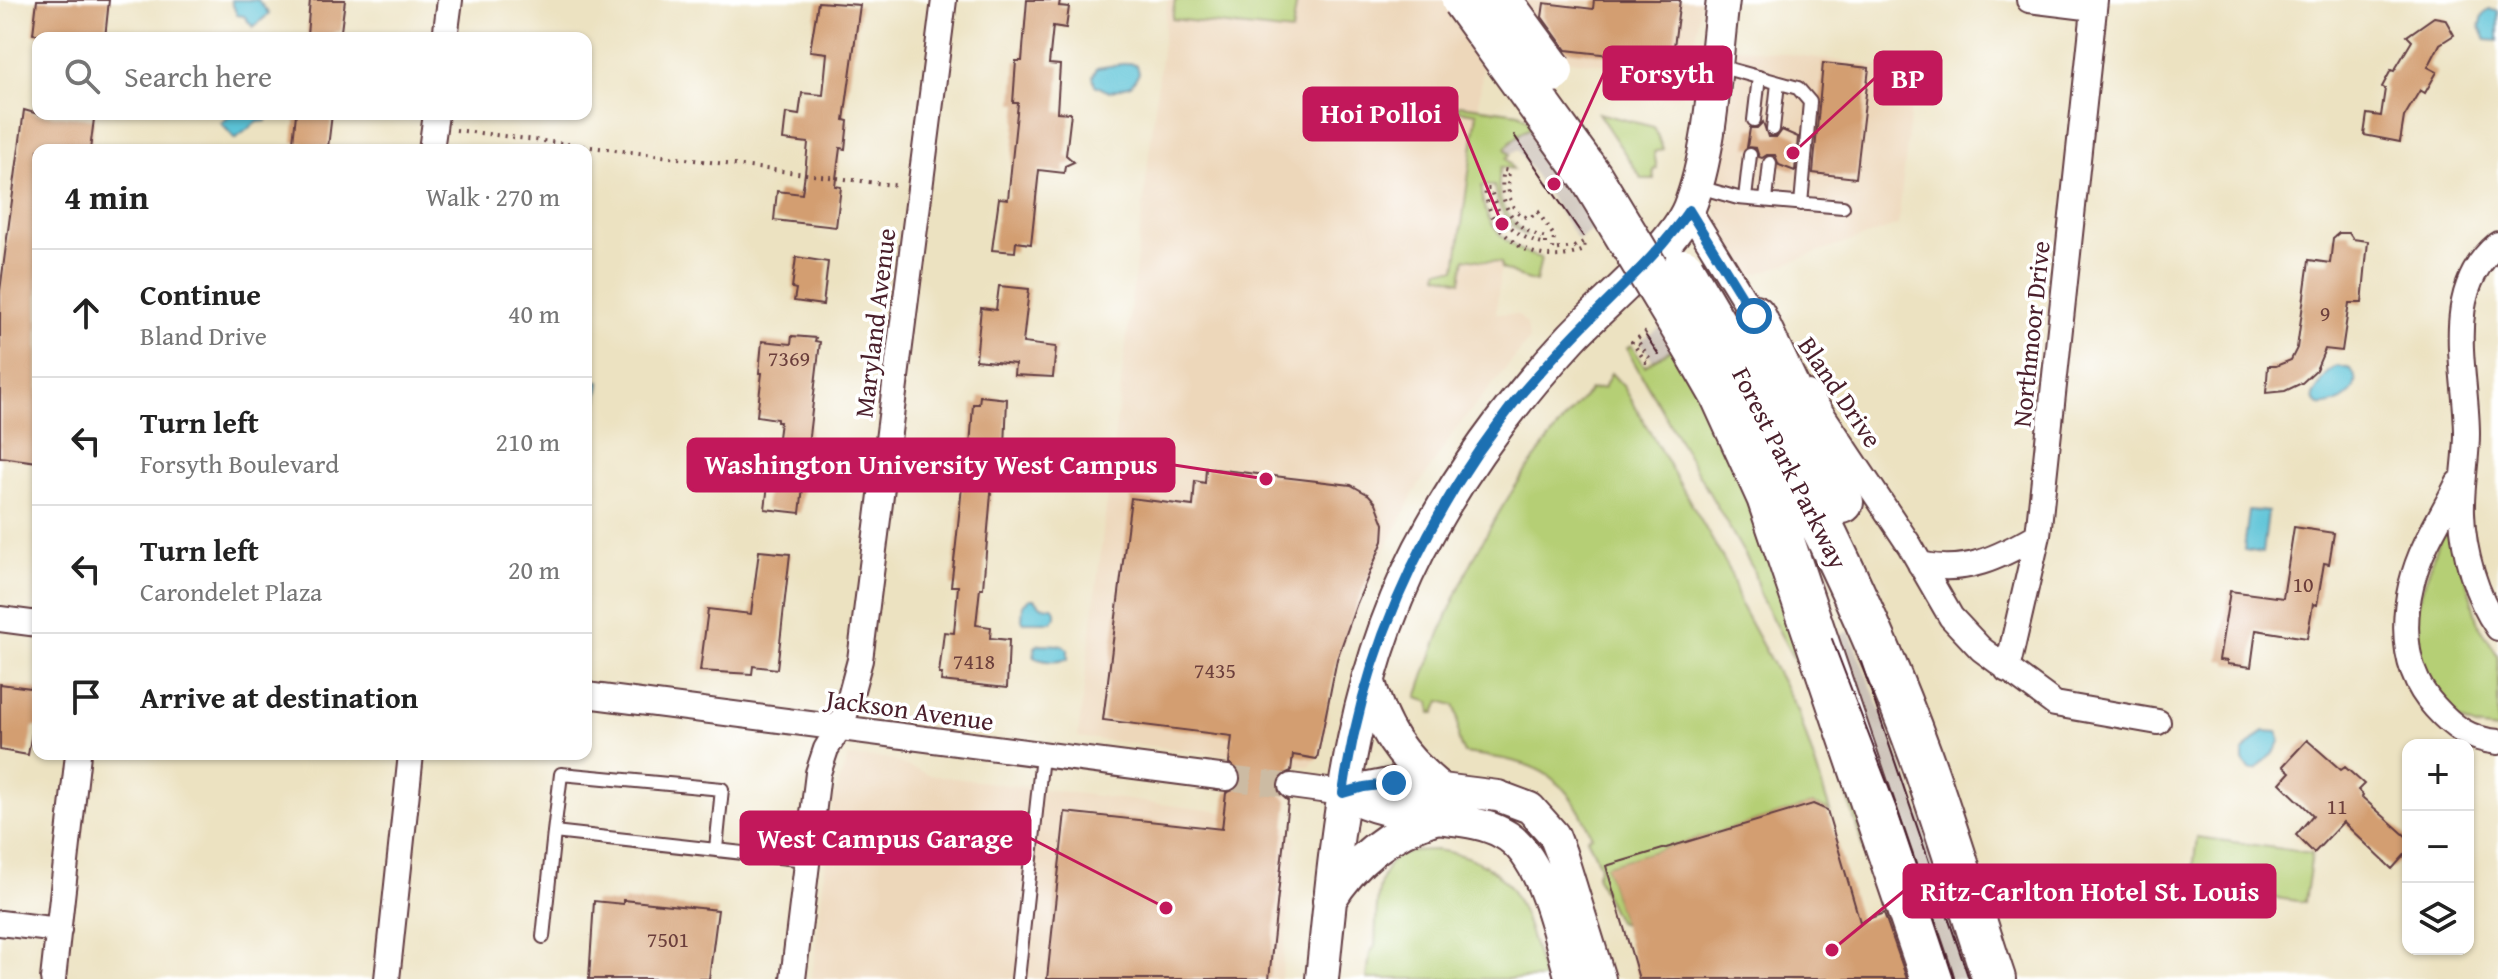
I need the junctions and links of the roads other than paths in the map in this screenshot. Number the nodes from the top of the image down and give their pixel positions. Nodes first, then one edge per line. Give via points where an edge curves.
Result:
1 (450, 0) edge
2 (944, 0) edge
3 (1463, 0) edge
4 (1500, 0) edge
5 (1723, 0) edge
6 (2029, 0) edge
7 (2094, 4) edge
8 (446, 32) edge
9 (1715, 66) junction
10 (1759, 77) junction
11 (1778, 83) junction
12 (1754, 120) dead end
13 (1773, 129) dead end
14 (1750, 155) dead end
15 (1770, 163) dead end
16 (1692, 198) junction
17 (1745, 198) junction
18 (1766, 200) junction
19 (1801, 204) junction
20 (1843, 207) dead end
21 (2498, 244) edge
22 (1721, 329) junction
23 (2464, 468) junction
24 (2038, 535) junction
25 (1920, 564) junction
26 (0, 619) edge
27 (32, 623) edge
28 (2498, 628) edge
29 (2007, 670) junction
30 (1368, 679) junction
31 (592, 696) edge
32 (2158, 722) dead end
33 (839, 728) junction
34 (2498, 742) edge
35 (1042, 756) junction
36 (77, 760) edge
37 (410, 760) edge
38 (1227, 778) tunnel mouth
39 (1291, 786) tunnel mouth
40 (1343, 793) junction
41 (1437, 804) junction
42 (554, 832) junction
43 (716, 849) junction
44 (806, 860) junction
45 (1329, 901) junction
46 (0, 923) edge
47 (59, 930) junction
48 (543, 937) dead end
49 (1583, 968) edge
50 (53, 979) edge
51 (387, 979) edge
52 (793, 979) edge
53 (1018, 979) edge
54 (1322, 979) edge
55 (1932, 979) edge
56 (1994, 979) edge

1 - 8 street
2 - 33 street, Maryland Avenue via 860,660
3 - 22 highway, Forest Park Parkway, bridge via 1591,177
4 - 22 highway, Forest Park Parkway, bridge via 1620,168
5 - 9 main road
6 - 7 street
7 - 24 street, Northmoor Drive
9 - 10 lane
9 - 16 main road
10 - 11 lane
10 - 12 lane
11 - 13 lane
11 - 19 lane via 1798,88 1810,102
14 - 17 lane
15 - 18 lane
16 - 17 lane
16 - 22 street, Bland Drive
16 - 30 main road via 1656,252 1519,396 1458,481 1403,584
17 - 18 lane
18 - 19 lane
19 - 20 lane
21 - 23 street via 2465,291 2459,353 2467,434
22 - 25 street, Bland Drive via 1823,414
22 - 55 highway, Forest Park Parkway via 1728,408 1768,497
22 - 56 highway, Forest Park Parkway via 1872,634 1920,755
23 - 28 street via 2462,515 2469,562
23 - 34 street via 2425,546 2406,604 2408,657 2424,695 2451,724 2479,740
24 - 25 street via 2002,556 1966,568
24 - 29 street, Northmoor Drive
25 - 29 street, Bland Drive via 1951,617
26 - 27 street
29 - 32 street, Bland Drive via 2055,704
30 - 40 main road
30 - 41 main road via 1392,741
31 - 33 street, Jackson Avenue
33 - 35 street, Jackson Avenue
33 - 44 street, Maryland Avenue via 818,773
35 - 38 street, Jackson Avenue
35 - 53 lane
36 - 47 street
37 - 51 street
39 - 40 street
40 - 41 street via 1394,783
40 - 45 main road
41 - 45 main road via 1382,843
41 - 49 street via 1498,796 1530,808 1543,820 1561,853
42 - 43 lane
42 - 43 lane via 561,774 722,789
42 - 48 lane
43 - 44 lane
44 - 52 street, Maryland Avenue
45 - 54 main road
46 - 47 street
47 - 50 street

